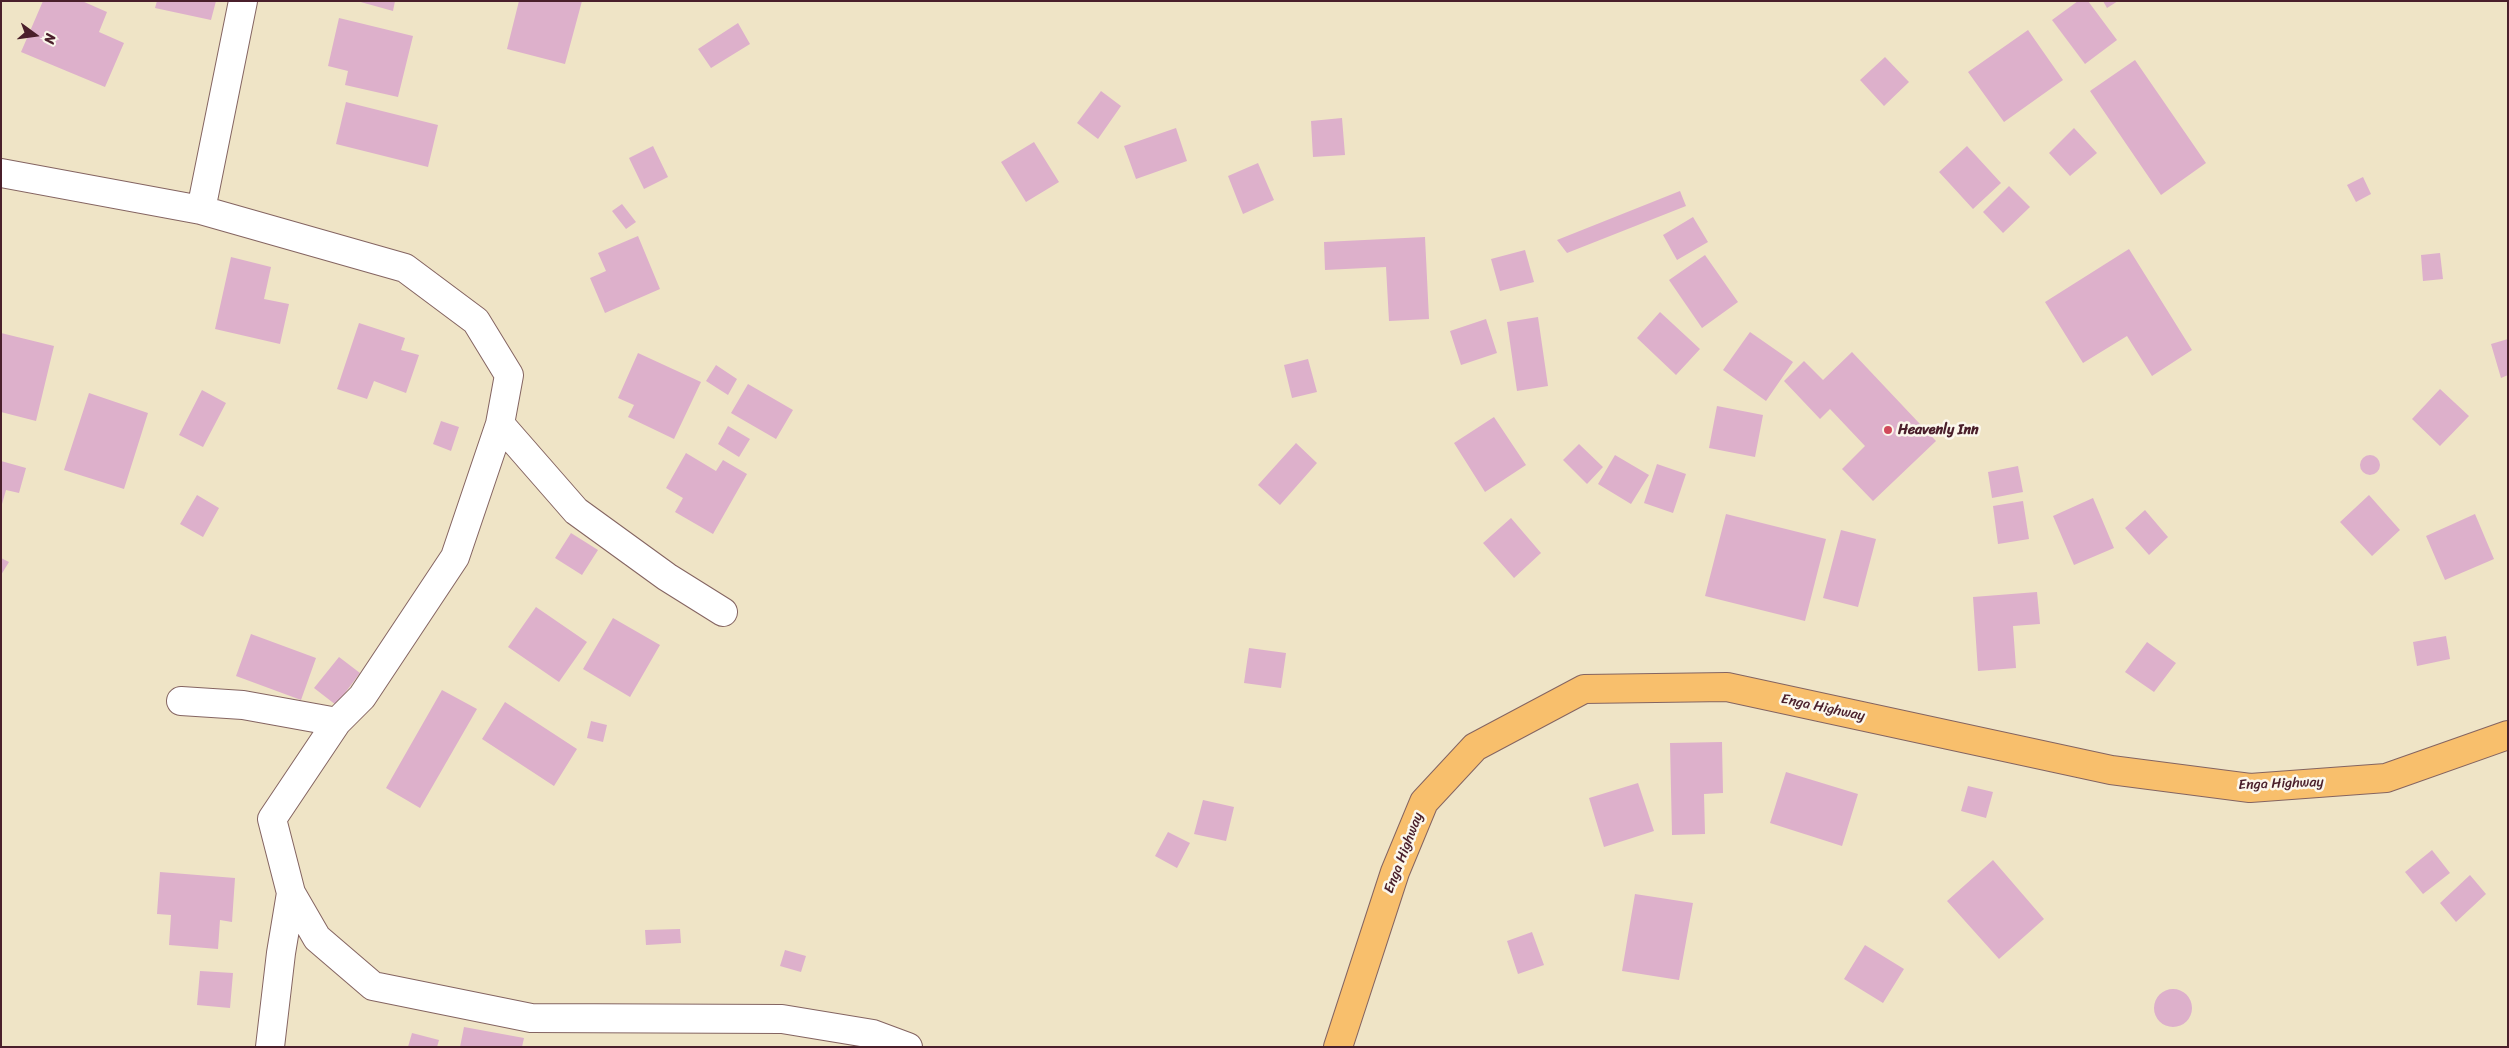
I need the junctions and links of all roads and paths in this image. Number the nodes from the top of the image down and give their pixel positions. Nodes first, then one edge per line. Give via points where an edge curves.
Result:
1 (243, 1) edge
2 (1, 173) edge
3 (201, 210) junction
4 (500, 424) junction
5 (724, 612) dead end
6 (182, 701) dead end
7 (337, 722) junction
8 (2508, 736) edge
9 (291, 892) junction
10 (270, 1047) edge
11 (908, 1047) edge
12 (1338, 1047) edge

1 - 3 street
2 - 3 street
3 - 4 street via 405,268 481,328 509,375
4 - 5 street via 576,511 667,577
4 - 7 street via 455,557 362,697
6 - 7 street via 242,705
7 - 9 street via 272,819
8 - 12 main road, Enga Highway via 2386,778 2250,788 2111,770 1728,687 1584,690 1476,747 1424,802 1395,872
9 - 10 street via 280,953
9 - 11 street via 316,938 373,986 531,1018 782,1019 873,1034

